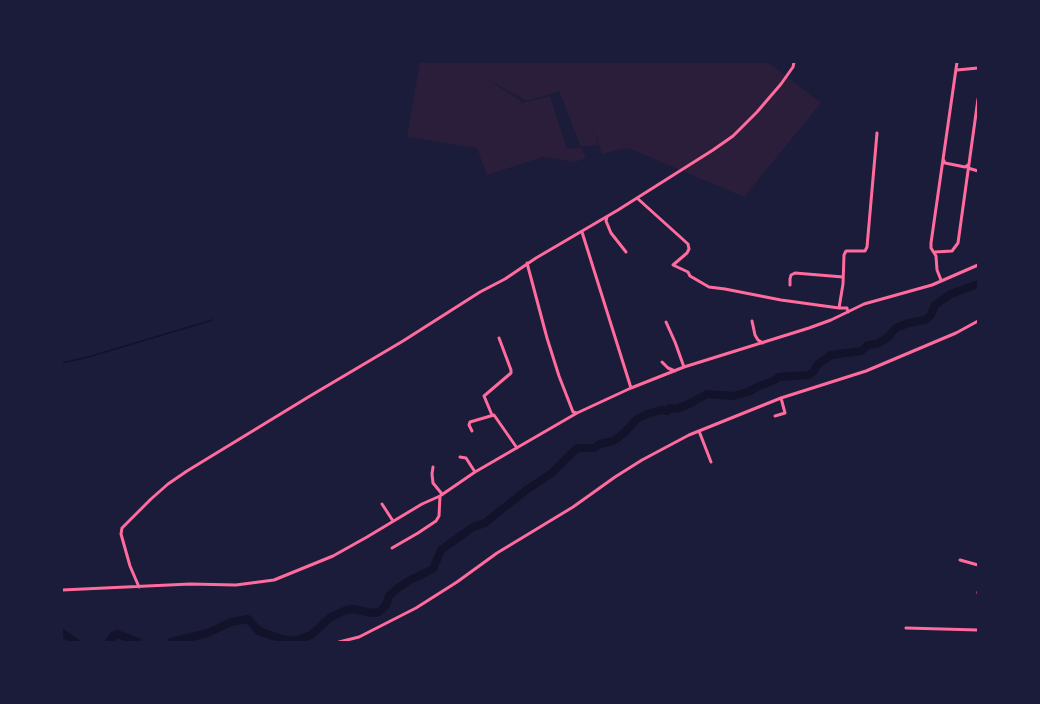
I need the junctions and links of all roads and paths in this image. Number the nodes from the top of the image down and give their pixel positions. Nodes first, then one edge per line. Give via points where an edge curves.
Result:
1 (794, 62) edge
2 (957, 62) edge
3 (978, 68) edge
4 (957, 70) junction
5 (978, 99) edge
6 (877, 132) dead end
7 (943, 159) junction
8 (969, 166) junction
9 (978, 171) edge
10 (637, 198) junction
11 (607, 217) junction
12 (582, 232) junction
13 (626, 252) dead end
14 (935, 252) junction
15 (527, 263) junction
16 (978, 265) edge
17 (843, 277) junction
18 (941, 281) junction
19 (790, 285) dead end
20 (838, 308) junction
21 (848, 312) junction
22 (752, 321) dead end
23 (978, 321) edge
24 (666, 322) dead end
25 (499, 338) dead end
26 (763, 342) junction
27 (662, 362) dead end
28 (684, 367) junction
29 (675, 371) junction
30 (631, 388) junction
31 (782, 398) junction
32 (577, 413) junction
33 (492, 415) junction
34 (775, 416) dead end
35 (472, 431) dead end
36 (699, 431) junction
37 (517, 448) junction
38 (460, 457) dead end
39 (711, 462) dead end
40 (433, 467) dead end
41 (475, 472) junction
42 (441, 495) junction
43 (382, 504) dead end
44 (393, 521) junction
45 (392, 548) dead end
46 (960, 560) dead end
47 (978, 565) edge
48 (139, 587) junction
49 (62, 590) edge
50 (906, 628) dead end
51 (978, 630) edge
52 (339, 642) edge

1 - 10 street via 767,101 733,136
2 - 4 street
3 - 4 street
4 - 7 street
5 - 8 street
6 - 17 street via 867,247 865,251 846,250
7 - 8 street via 945,163
7 - 14 street via 931,238
8 - 9 street
8 - 14 street via 958,243 952,251
10 - 11 street
10 - 20 street via 688,244 687,253 673,265 710,287
11 - 12 street
11 - 13 street via 611,232
12 - 15 street
12 - 30 street
14 - 18 street
15 - 32 street via 547,338 573,412
15 - 48 street via 168,484 122,528
16 - 18 street
17 - 19 street via 795,273 791,274
17 - 20 street
18 - 21 street
20 - 21 street via 847,308
21 - 26 street
22 - 26 street via 755,335
23 - 31 street via 866,371
24 - 28 street
25 - 33 street via 511,373 484,396
26 - 28 street
27 - 29 street
28 - 29 street
29 - 30 street
30 - 32 street
31 - 34 street via 785,413
31 - 36 street
32 - 37 street
33 - 35 street via 470,423
33 - 37 street
36 - 39 street
36 - 52 street via 642,460 416,608 359,637
37 - 41 street
38 - 41 street via 466,458
40 - 42 street via 433,483
41 - 42 street
42 - 44 street
42 - 45 street via 436,520
43 - 44 street
44 - 48 street via 333,556 274,580 236,585
46 - 47 street
48 - 49 street
50 - 51 street

